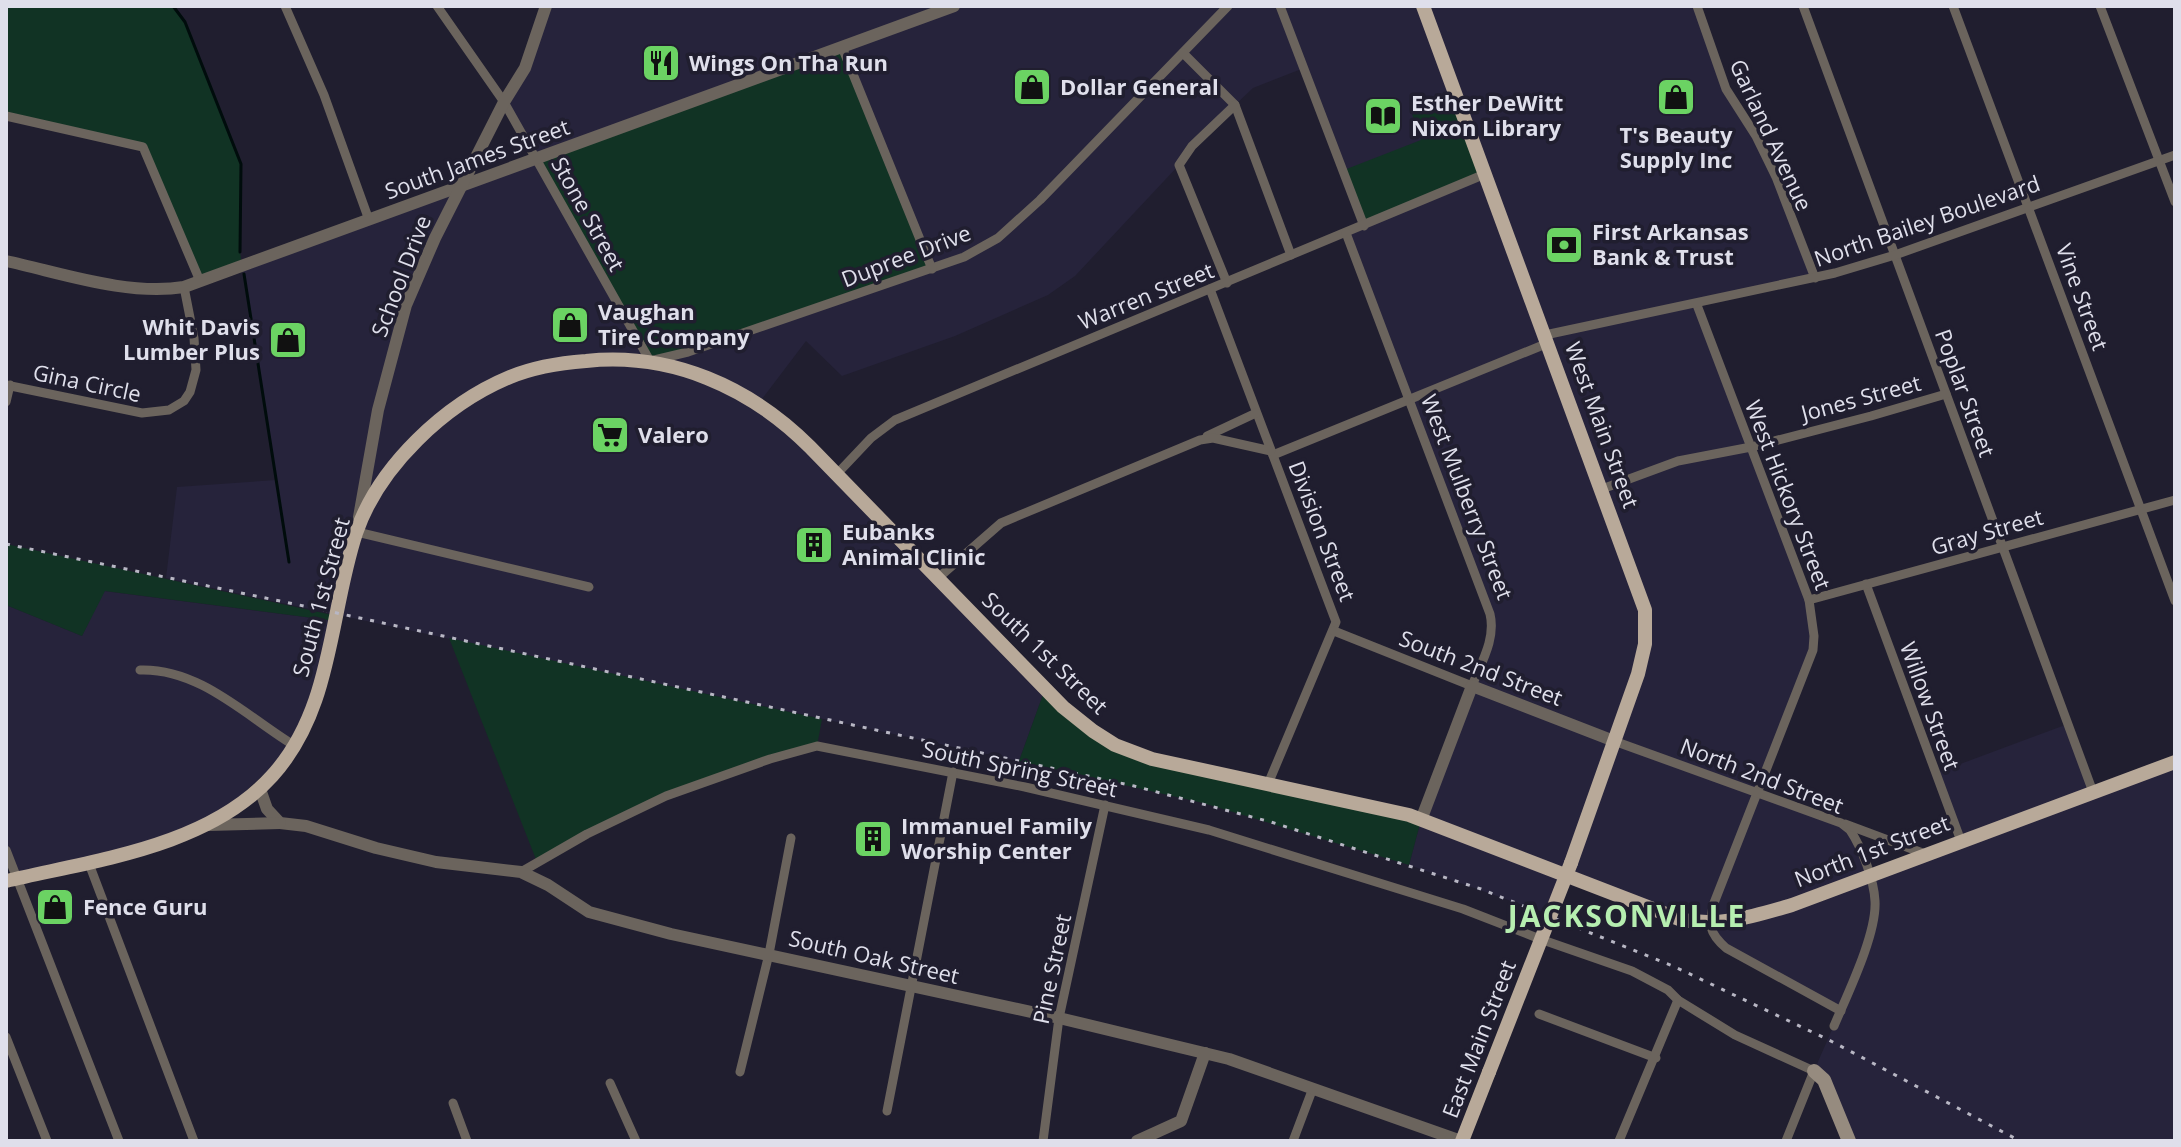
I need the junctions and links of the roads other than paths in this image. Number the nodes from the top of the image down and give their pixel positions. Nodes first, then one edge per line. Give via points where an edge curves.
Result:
1 (285, 6) edge
2 (437, 6) edge
3 (546, 6) edge
4 (954, 6) edge
5 (1228, 6) edge
6 (1280, 6) edge
7 (1423, 6) edge
8 (1697, 6) edge
9 (1803, 6) edge
10 (1953, 6) edge
11 (2100, 6) edge
12 (842, 47) junction
13 (1183, 53) junction
14 (504, 102) junction
15 (1235, 105) junction
16 (6, 116) edge
17 (2175, 155) edge
18 (536, 158) junction
19 (2160, 160) junction
20 (1485, 174) junction
21 (461, 187) junction
22 (2175, 202) edge
23 (2030, 206) junction
24 (369, 220) junction
25 (1364, 226) junction
26 (1346, 233) junction
27 (1291, 255) junction
28 (1895, 255) junction
29 (6, 261) edge
30 (932, 269) junction
31 (1815, 278) junction
32 (200, 281) junction
33 (1227, 283) junction
34 (184, 287) junction
35 (1210, 289) junction
36 (1697, 305) junction
37 (1547, 339) junction
38 (650, 361) junction
39 (8, 385) edge
40 (1946, 394) junction
41 (1409, 399) junction
42 (6, 402) edge
43 (1256, 413) junction
44 (1200, 440) junction
45 (1751, 447) junction
46 (1272, 453) junction
47 (836, 475) junction
48 (1602, 489) junction
49 (2175, 500) edge
50 (2141, 508) junction
51 (357, 532) junction
52 (2002, 546) junction
53 (938, 578) junction
54 (1866, 584) junction
55 (589, 587) dead end
56 (1809, 600) junction
57 (2175, 601) edge
58 (1334, 631) junction
59 (140, 670) dead end
60 (1472, 686) junction
61 (1614, 741) junction
62 (295, 746) junction
63 (2175, 762) edge
64 (953, 772) junction
65 (1268, 784) junction
66 (260, 789) junction
67 (1759, 792) junction
68 (2093, 792) junction
69 (1105, 805) junction
70 (1421, 820) junction
71 (280, 823) junction
72 (1841, 823) junction
73 (208, 825) junction
74 (791, 838) dead end
75 (1961, 841) junction
76 (6, 850) edge
77 (1928, 855) junction
78 (88, 861) junction
79 (1571, 863) joint
80 (521, 872) junction
81 (1868, 875) junction
82 (12, 880) edge
83 (1581, 880) joint
84 (1709, 924) junction
85 (769, 954) junction
86 (913, 986) junction
87 (1678, 1000) junction
88 (1841, 1011) junction
89 (1539, 1014) dead end
90 (1059, 1018) junction
91 (1834, 1026) dead end
92 (6, 1037) edge
93 (1205, 1053) junction
94 (1656, 1058) junction
95 (1814, 1071) junction
96 (740, 1072) dead end
97 (610, 1083) dead end
98 (1313, 1088) junction
99 (453, 1103) dead end
100 (887, 1111) dead end
101 (47, 1141) edge
102 (119, 1141) edge
103 (194, 1141) edge
104 (467, 1141) edge
105 (636, 1141) edge
106 (1043, 1141) edge
107 (1137, 1141) edge
108 (1293, 1141) edge
109 (1461, 1141) edge
110 (1619, 1141) edge
111 (1786, 1141) edge
112 (1849, 1141) edge

1 - 24 street
2 - 14 street, Stone Street
3 - 14 street, School Drive via 525,68
4 - 12 street, South James Street
5 - 13 street, Dupree Drive
6 - 25 street
7 - 20 main road, West Main Street
8 - 31 street, Garland Avenue via 1726,89 1763,150
9 - 28 street, Poplar Street
10 - 23 street, Vine Street
11 - 19 street
12 - 18 street, South James Street
12 - 30 street
13 - 15 street
13 - 30 street, Dupree Drive via 1017,222 981,249
14 - 18 street, Stone Street
14 - 21 street, School Drive
15 - 27 street
15 - 33 street via 1179,165
16 - 32 street via 143,147
17 - 19 street, North Bailey Boulevard
18 - 21 street, South James Street
18 - 38 street, Stone Street
19 - 22 street
19 - 23 street, North Bailey Boulevard
20 - 25 street, Warren Street
20 - 37 main road, West Main Street
21 - 24 street, South James Street
21 - 51 street, School Drive via 419,271 398,334 367,460
23 - 28 street, North Bailey Boulevard
23 - 50 street, Vine Street
24 - 32 street, South James Street
25 - 26 street, Warren Street
26 - 27 street, Warren Street
26 - 41 street, West Mulberry Street
27 - 33 street, Warren Street
28 - 31 street, North Bailey Boulevard
28 - 40 street, Poplar Street
29 - 34 street, South James Street via 131,288
30 - 38 street, Dupree Drive
31 - 36 street, North Bailey Boulevard
32 - 34 street, South James Street
33 - 35 street, Warren Street
34 - 39 street, Gina Circle via 196,370 190,392 178,405 142,413
35 - 43 street, Division Street
35 - 47 street, Warren Street via 895,420
36 - 37 street, North Bailey Boulevard
36 - 45 street, West Hickory Street
37 - 41 street, North Bailey Boulevard
37 - 48 main road, West Main Street
38 - 47 main road, South 1st Street via 742,393 790,427
38 - 51 main road, South 1st Street via 621,358 544,366 470,398 406,452
39 - 42 street
40 - 45 street, Jones Street
40 - 52 street, Poplar Street
41 - 46 street, North Bailey Boulevard
41 - 60 street, West Mulberry Street via 1491,620 1491,637
43 - 44 street
43 - 46 street, Division Street
44 - 46 street via 1213,438
44 - 53 street via 1001,523
45 - 48 street, Jones Street via 1678,461
45 - 56 street, West Hickory Street
46 - 58 street, Division Street via 1334,615
47 - 53 main road, South 1st Street
48 - 61 main road, West Main Street via 1646,624 1638,674
49 - 50 street, Gray Street
50 - 52 street, Gray Street
50 - 57 street, Vine Street
51 - 55 street
51 - 62 main road, South 1st Street via 318,695
52 - 54 street, Gray Street
52 - 68 street, Poplar Street
53 - 65 main road, South 1st Street via 1063,707 1104,738 1152,759
54 - 56 street, Gray Street
54 - 75 street, Willow Street
56 - 67 street, West Hickory Street via 1813,650
58 - 60 street, South 2nd Street
58 - 65 street, Division Street
59 - 62 street via 196,681
60 - 61 street, South 2nd Street
60 - 70 street, West Mulberry Street
61 - 67 street, North 2nd Street
61 - 79 main road, West Main Street
62 - 66 main road, South 1st Street
63 - 68 main road, North 1st Street
64 - 69 street, South Spring Street
64 - 80 street, South Spring Street via 817,746 666,796
64 - 86 street
65 - 70 main road, South 1st Street
66 - 71 street via 267,809
66 - 73 main road, South 1st Street
67 - 72 street, North 2nd Street
67 - 84 street, West Hickory Street
68 - 75 main road, North 1st Street
69 - 87 street, South Spring Street via 1273,849 1463,909 1632,971
69 - 90 street, Pine Street
70 - 83 main road, South 1st Street
71 - 73 street, South Oak Street
71 - 80 street, South Oak Street via 436,862
72 - 77 street
72 - 81 street, North 2nd Street via 1855,837
73 - 78 main road, South 1st Street
74 - 85 street
75 - 77 main road, North 1st Street
76 - 82 street
77 - 81 main road, North 1st Street
78 - 82 main road, South 1st Street
78 - 103 street
79 - 109 main road, East Main Street, bridge
80 - 85 street, South Oak Street via 589,912
81 - 84 main road, North 1st Street via 1792,905
81 - 88 street, North 2nd Street via 1875,914
82 - 102 street
83 - 84 main road, North 1st Street via 1679,919
84 - 88 street via 1712,936 1726,948
85 - 86 street, South Oak Street
85 - 96 street
86 - 90 street, South Oak Street
86 - 100 street
87 - 94 street
87 - 95 street, South Spring Street via 1735,1035
88 - 91 street, North 2nd Street
89 - 94 street
90 - 93 street, South Oak Street
90 - 106 street, Pine Street
92 - 101 street
93 - 98 street, South Oak Street
93 - 107 street via 1181,1121
94 - 110 street
95 - 111 street
95 - 112 main road via 1824,1080
97 - 105 street
98 - 108 street
98 - 109 street, South Oak Street
99 - 104 street

